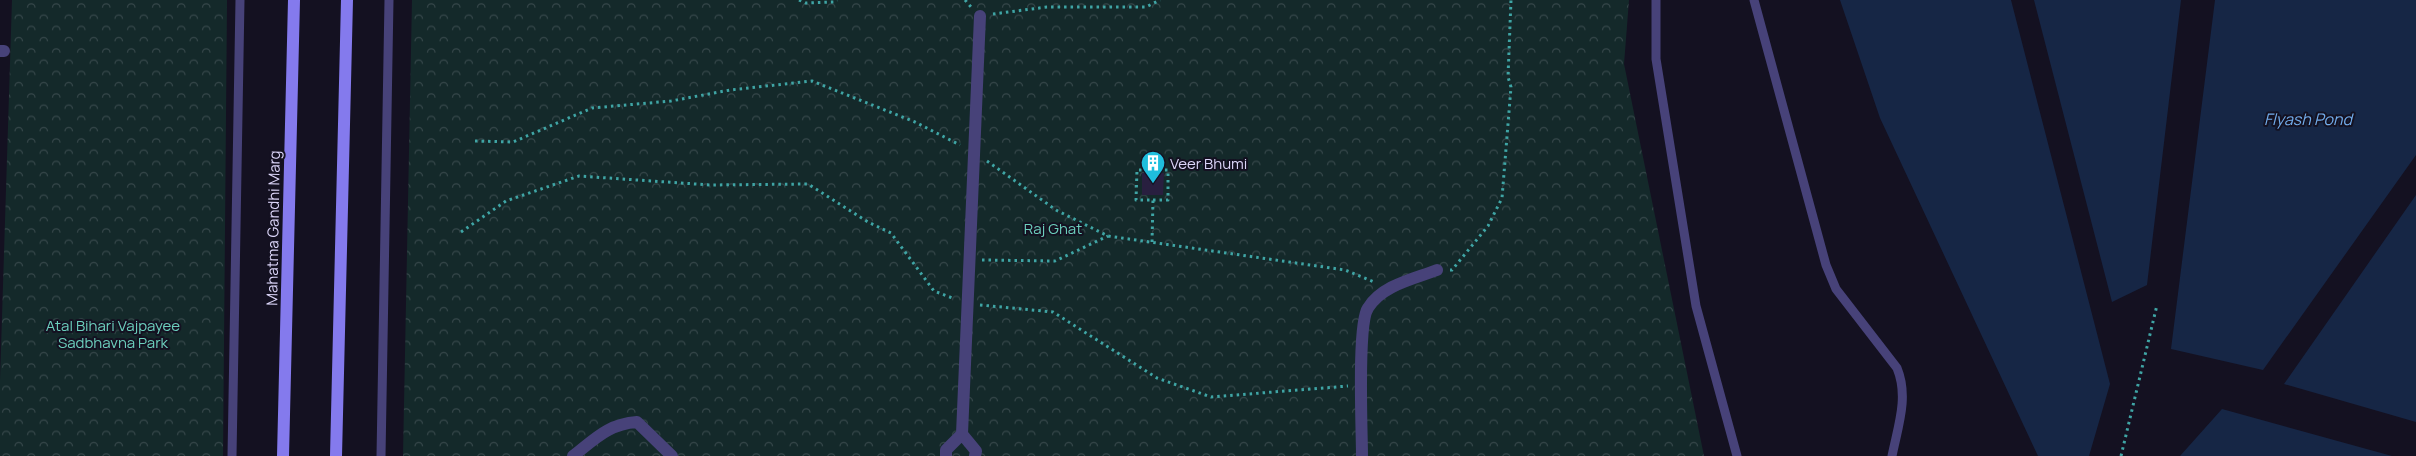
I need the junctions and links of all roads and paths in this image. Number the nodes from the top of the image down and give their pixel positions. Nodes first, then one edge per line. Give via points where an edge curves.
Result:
1 (240, 0) edge
2 (294, 0) edge
3 (347, 0) edge
4 (389, 0) edge
5 (799, 0) edge
6 (837, 0) edge
7 (965, 0) edge
8 (1160, 0) edge
9 (1511, 0) edge
10 (1656, 0) edge
11 (1754, 0) edge
12 (980, 16) junction
13 (475, 141) dead end
14 (974, 152) junction
15 (1153, 200) junction
16 (461, 232) dead end
17 (1108, 236) junction
18 (1152, 242) junction
19 (969, 260) junction
20 (1437, 270) joint
21 (1388, 288) junction
22 (967, 303) junction
23 (2157, 305) dead end
24 (1362, 385) junction
25 (962, 434) junction
26 (232, 456) edge
27 (283, 456) edge
28 (336, 456) edge
29 (381, 456) edge
30 (573, 456) edge
31 (672, 456) edge
32 (946, 456) edge
33 (976, 456) edge
34 (1362, 456) edge
35 (1737, 456) edge
36 (1892, 456) edge
37 (2121, 456) edge

1 - 26 lane
2 - 27 main road, Mahatma Gandhi Marg
3 - 28 main road
4 - 29 lane
5 - 6 path via 806,3
7 - 12 path
8 - 12 path via 1146,7 1047,7
9 - 20 path via 1508,77 1511,87 1502,198 1488,226 1452,270
10 - 35 lane via 1656,60 1696,306
11 - 36 lane via 1826,265 1836,289 1897,368 1902,380 1904,392
12 - 14 street
13 - 14 path via 513,142 592,108 671,101 730,90 812,81 915,122
14 - 17 path via 1056,210
14 - 19 street
15 - 15 path via 1136,200 1137,170 1168,170 1168,200
15 - 18 path
16 - 22 path via 506,201 579,176 710,185 808,184 891,233 934,290
17 - 18 path
17 - 19 path via 1055,261
18 - 21 path via 1345,270
19 - 22 street
20 - 21 street
21 - 24 street via 1367,308 1362,343
22 - 24 path via 1054,312 1157,378 1212,397
22 - 25 street
23 - 37 path
24 - 34 street
25 - 32 street via 946,450
25 - 33 street via 976,451
30 - 31 street via 620,423 637,422

